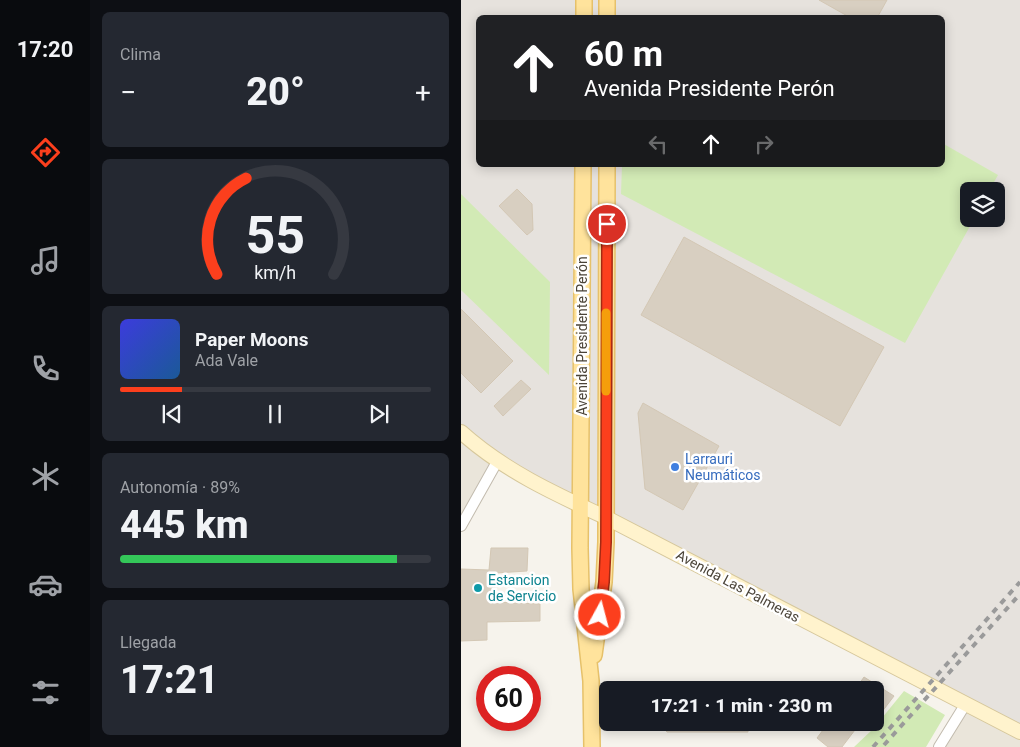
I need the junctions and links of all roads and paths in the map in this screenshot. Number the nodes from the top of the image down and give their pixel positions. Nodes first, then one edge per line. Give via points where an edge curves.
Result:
1 (584, 0) edge
2 (607, 0) edge
3 (584, 15) edge
4 (607, 15) edge
5 (583, 167) edge
6 (607, 167) edge
7 (461, 432) edge
8 (498, 460) junction
9 (581, 506) junction
10 (605, 517) junction
11 (461, 526) edge
12 (591, 682) junction
13 (965, 705) junction
14 (1020, 732) edge
15 (592, 747) edge
16 (939, 747) edge

1 - 3 main road
2 - 4 main road
5 - 9 main road, Avenida Presidente Perón
6 - 10 main road, Avenida Presidente Perón
7 - 8 main road, Avenida Las Palmeras
8 - 9 main road, Avenida Las Palmeras
8 - 11 street
9 - 10 main road, Avenida Las Palmeras
9 - 12 main road, Avenida Presidente Perón via 581,589
10 - 12 main road, Avenida Presidente Perón via 604,582
10 - 13 main road, Avenida Las Palmeras
12 - 15 main road
13 - 14 main road, Avenida Las Palmeras
13 - 16 street

